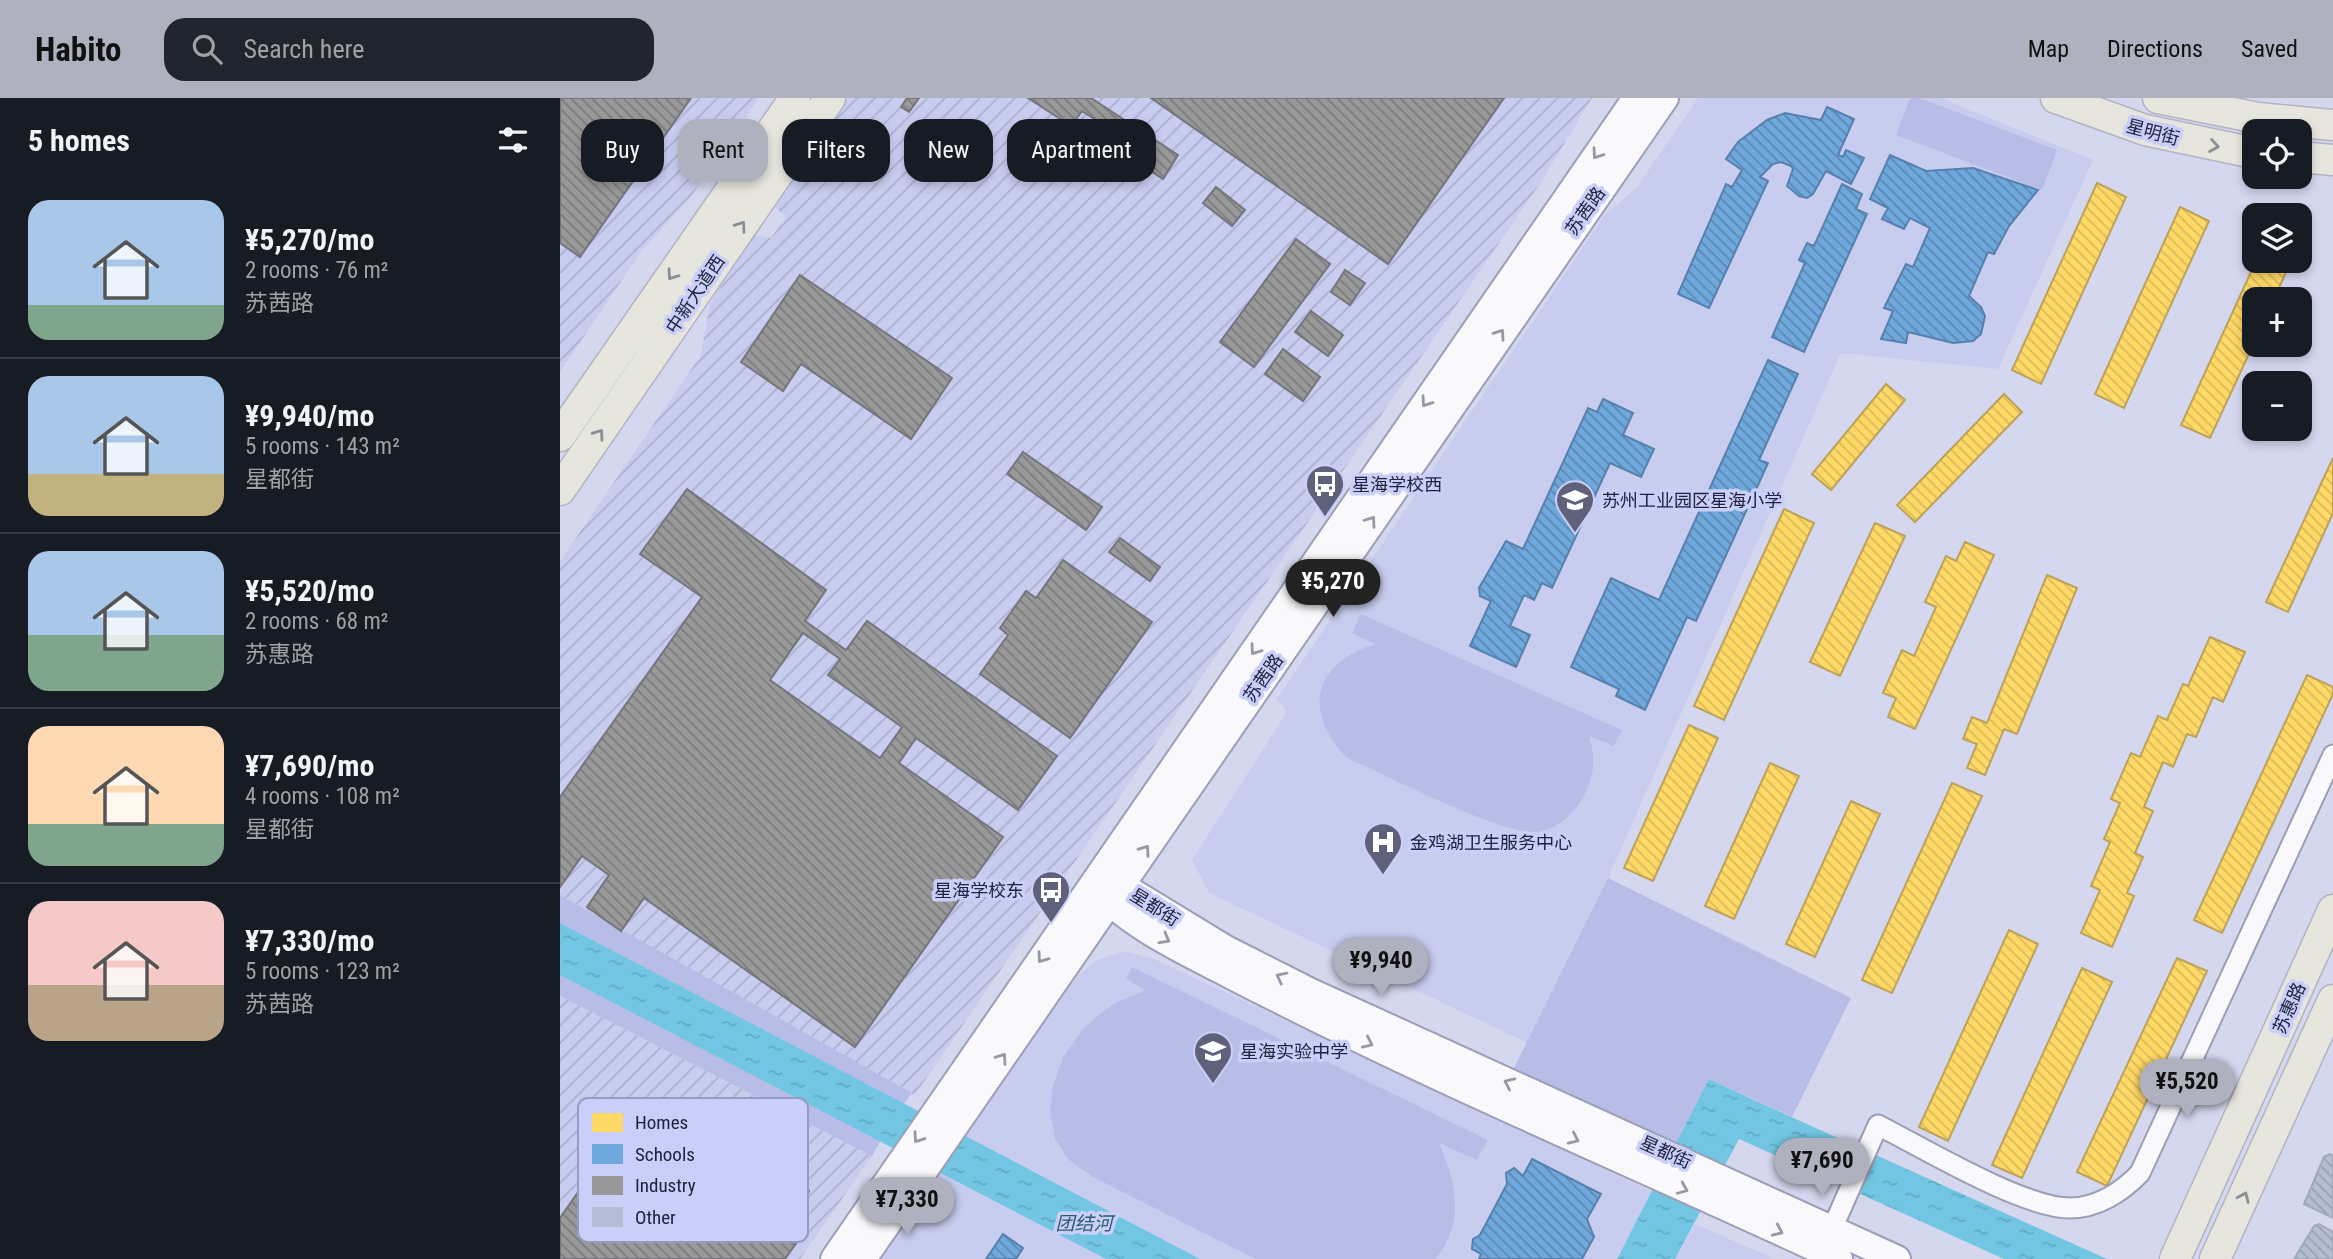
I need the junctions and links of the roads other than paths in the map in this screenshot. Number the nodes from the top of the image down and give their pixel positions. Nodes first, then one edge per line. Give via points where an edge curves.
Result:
1 (795, 98) edge
2 (830, 98) edge
3 (1636, 98) edge
4 (1665, 98) edge
5 (2056, 98) edge
6 (2158, 98) edge
7 (2333, 125) edge
8 (2242, 151) edge
9 (2312, 159) edge
10 (2333, 160) edge
11 (560, 436) edge
12 (560, 490) edge
13 (2333, 755) edge
14 (1108, 890) junction
15 (2333, 909) edge
16 (2333, 1000) edge
17 (902, 1181) junction
18 (1819, 1240) edge
19 (834, 1259) edge
20 (863, 1259) edge
21 (1839, 1259) edge
22 (1897, 1259) edge
23 (2175, 1259) edge
24 (2215, 1259) edge

1 -> 11 main road, 中新大道西
12 -> 2 main road, 中新大道西
3 -> 14 main road, 苏茜路
14 -> 4 main road, 苏茜路
5 -> 8 main road, 星明街 via 2158,134
6 - 7 main road, 星明街 via 2258,118
9 - 10 main road
13 - 18 street via 2140,1172 2126,1189 2071,1208 2045,1204 1878,1125 1845,1201
14 - 17 main road, 苏茜路
18 -> 14 main road, 星都街 via 1727,1179 1311,992
14 -> 18 main road, 星都街 via 1156,934 1300,1011 1650,1175
15 - 23 main road, 苏惠路
24 -> 16 main road, 苏惠路
17 - 19 main road, 苏茜路
17 - 20 main road, 苏茜路
18 - 21 main road, 星都街
18 - 22 main road, 星都街

